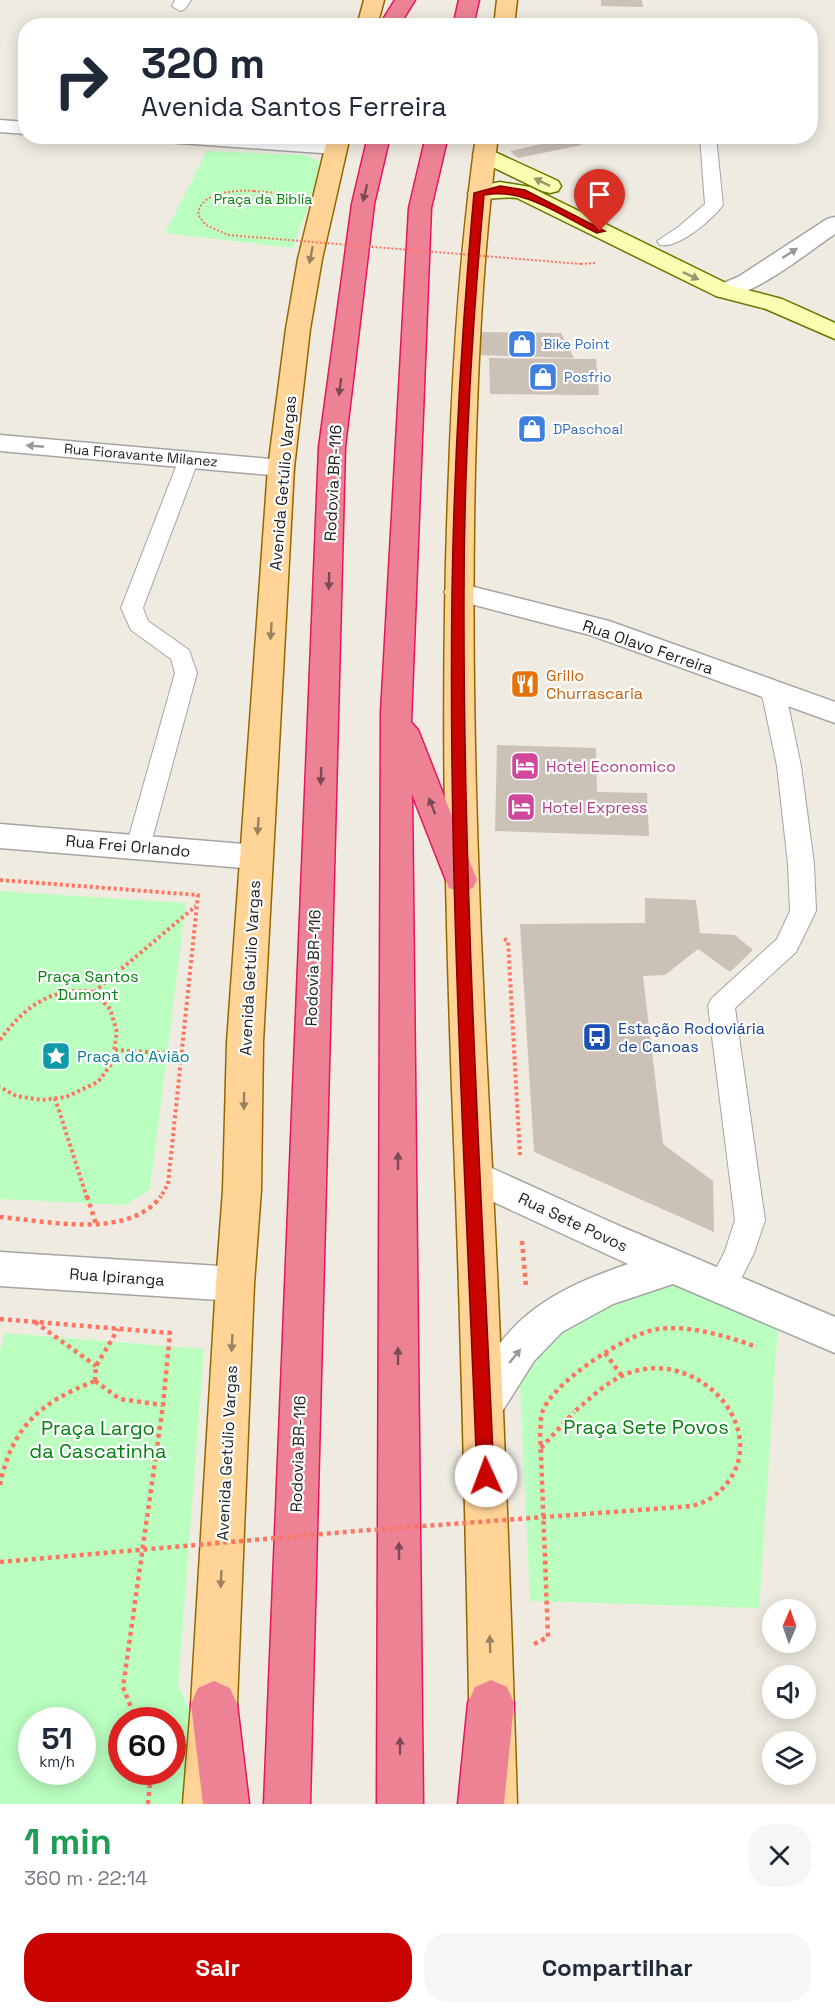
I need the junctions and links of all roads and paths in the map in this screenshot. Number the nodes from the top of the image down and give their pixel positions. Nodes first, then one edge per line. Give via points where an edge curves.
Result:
1 (374, 0) edge
2 (405, 0) edge
3 (412, 0) edge
4 (469, 0) edge
5 (486, 0) edge
6 (507, 0) edge
7 (369, 18) edge
8 (394, 18) edge
9 (408, 18) edge
10 (465, 18) edge
11 (483, 18) edge
12 (505, 18) edge
13 (0, 126) edge
14 (18, 127) edge
15 (338, 144) edge
16 (377, 144) edge
17 (436, 144) edge
18 (709, 144) edge
19 (486, 145) edge
20 (254, 191) dead end
21 (479, 193) junction
22 (835, 224) edge
23 (666, 242) junction
24 (581, 264) dead end
25 (746, 282) junction
26 (724, 291) junction
27 (774, 304) junction
28 (835, 332) edge
29 (0, 443) edge
30 (189, 459) junction
31 (281, 468) junction
32 (458, 592) junction
33 (773, 690) junction
34 (396, 712) junction
35 (835, 713) edge
36 (0, 836) edge
37 (138, 847) junction
38 (256, 857) junction
39 (0, 880) edge
40 (461, 880) junction
41 (197, 905) junction
42 (463, 919) junction
43 (94, 992) junction
44 (0, 1040) edge
45 (115, 1050) junction
46 (182, 1054) junction
47 (0, 1087) edge
48 (55, 1098) junction
49 (520, 1160) dead end
50 (474, 1176) junction
51 (0, 1217) edge
52 (96, 1224) junction
53 (522, 1238) dead end
54 (673, 1268) junction
55 (0, 1269) edge
56 (235, 1284) junction
57 (722, 1286) junction
58 (527, 1294) dead end
59 (0, 1318) edge
60 (34, 1322) junction
61 (118, 1329) junction
62 (835, 1335) edge
63 (763, 1349) dead end
64 (604, 1353) junction
65 (96, 1366) junction
66 (622, 1376) junction
67 (95, 1382) junction
68 (163, 1405) junction
69 (484, 1405) junction
70 (541, 1448) junction
71 (0, 1485) edge
72 (0, 1562) edge
73 (491, 1685) junction
74 (214, 1704) junction
75 (131, 1707) edge
76 (150, 1785) edge
77 (148, 1804) edge
78 (206, 1804) edge
79 (226, 1804) edge
80 (287, 1804) edge
81 (400, 1804) edge
82 (481, 1804) edge
83 (494, 1804) edge

1 - 7 main road
2 - 8 highway
3 - 9 highway
4 - 10 highway
5 - 11 highway
6 - 12 main road
13 - 14 street
15 -> 31 main road, Avenida Getúlio Vargas via 310,259
16 -> 80 highway, Rodovia BR-116 via 363,204 332,447
17 - 34 highway
18 - 23 lane via 714,205
19 - 21 main road
23 -> 19 street
20 - 24 path, bridge via 211,198 198,210 198,218 214,231 228,235
21 -> 26 street via 500,189 522,192
21 - 32 main road via 467,325
25 -> 22 street
23 - 25 street
25 - 26 street
25 - 27 street
26 - 27 street
27 - 28 street
30 -> 29 street, Rua Fioravante Milanez
30 - 31 street, Rua Fioravante Milanez
30 - 37 lane via 132,608 139,625 181,655 186,673
31 -> 38 main road, Avenida Getúlio Vargas
32 - 33 street, Rua Olavo Ferreira via 599,628
32 - 40 main road
33 - 35 street, Rua Olavo Ferreira
33 - 57 lane via 789,766 803,911 787,945 721,1005 750,1220
40 -> 34 highway
81 -> 34 highway
36 - 37 street, Rua Frei Orlando
37 - 38 street, Rua Frei Orlando
38 -> 56 main road, Avenida Getúlio Vargas
39 - 41 path via 198,895
40 - 42 main road
41 - 43 path
41 - 46 path
42 - 49 path via 508,940
42 - 50 main road
43 - 44 path via 71,989 51,996 14,1021
43 - 45 path via 110,1009 117,1032
45 - 46 path
45 - 48 path via 112,1063 98,1082
46 - 52 path via 168,1184 148,1211 133,1218
47 - 48 path via 16,1096
48 - 52 path
50 - 54 street, Rua Sete Povos
50 - 69 main road
51 - 52 path
53 - 58 path
54 - 57 street, Rua Sete Povos
69 -> 54 street via 509,1363 535,1331 571,1306 614,1284
55 - 56 street, Rua Ipiranga
56 -> 74 main road, Avenida Getúlio Vargas
57 - 62 street, Rua Sete Povos
59 - 60 path
60 - 61 path
60 - 65 path
61 - 65 path
61 - 68 path via 170,1333
63 - 64 path via 730,1337 680,1330 648,1331
64 - 66 path
64 - 70 path via 557,1391 543,1411
65 - 67 path
66 - 70 path, bridge via 610,1381 574,1412
66 - 72 path, bridge via 637,1370 670,1367 706,1381 723,1398 740,1435 733,1474 714,1496 693,1506
67 - 68 path via 120,1399
67 - 71 path via 53,1399 30,1417 15,1438
68 - 75 path via 123,1687
73 -> 69 main road
70 - 73 path via 548,1637
73 - 82 highway
73 - 83 main road
74 - 78 main road, Avenida Getúlio Vargas
74 - 79 highway
76 - 77 path

